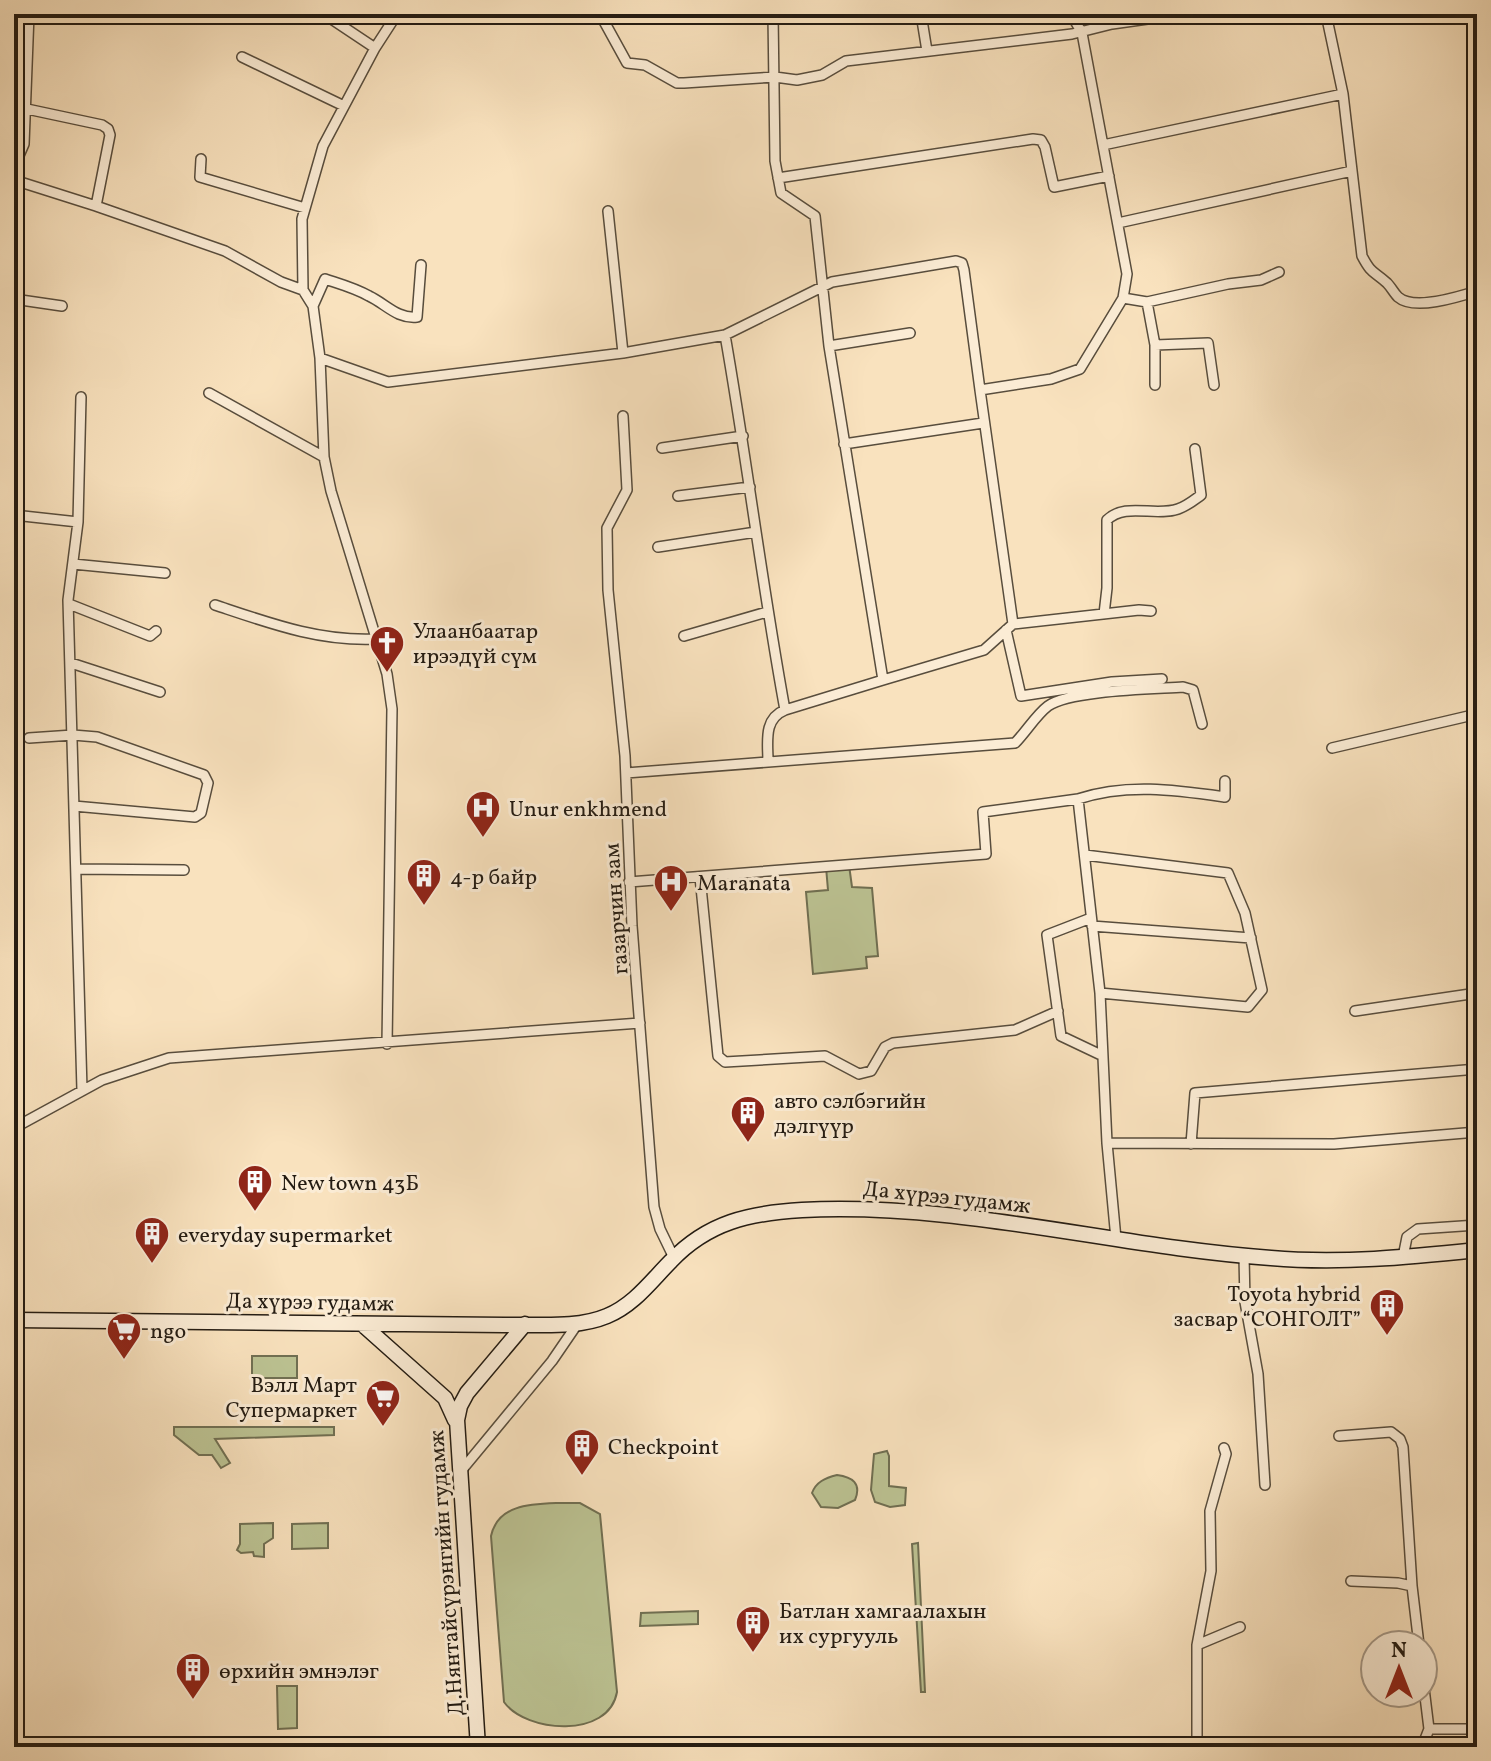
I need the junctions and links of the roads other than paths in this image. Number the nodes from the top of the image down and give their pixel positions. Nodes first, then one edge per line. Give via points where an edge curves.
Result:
1 (29, 14) edge
2 (231, 14) edge
3 (262, 14) edge
4 (324, 14) edge
5 (397, 14) edge
6 (600, 14) edge
7 (773, 14) edge
8 (921, 14) edge
9 (1071, 14) edge
10 (1183, 14) edge
11 (1326, 14) edge
12 (1082, 33) junction
13 (375, 48) junction
14 (927, 51) junction
15 (242, 57) dead end
16 (775, 77) junction
17 (1343, 94) junction
18 (344, 106) junction
19 (27, 109) junction
20 (1103, 145) junction
21 (201, 159) dead end
22 (14, 165) edge
23 (1352, 171) junction
24 (1109, 176) junction
25 (778, 178) junction
26 (14, 180) edge
27 (96, 206) junction
28 (305, 208) junction
29 (608, 211) dead end
30 (1118, 223) junction
31 (421, 265) dead end
32 (1279, 272) dead end
33 (821, 286) junction
34 (303, 290) junction
35 (1477, 291) edge
36 (1123, 298) junction
37 (14, 299) edge
38 (1147, 302) junction
39 (62, 306) dead end
40 (313, 306) junction
41 (910, 333) dead end
42 (725, 335) junction
43 (1155, 345) junction
44 (829, 346) junction
45 (623, 353) junction
46 (320, 358) junction
47 (1155, 385) dead end
48 (1214, 385) dead end
49 (980, 390) junction
50 (209, 393) dead end
51 (81, 397) dead end
52 (623, 416) dead end
53 (983, 423) junction
54 (743, 436) junction
55 (844, 444) junction
56 (662, 448) dead end
57 (1195, 449) dead end
58 (324, 457) junction
59 (750, 487) junction
60 (678, 496) dead end
61 (14, 515) edge
62 (78, 522) junction
63 (756, 532) junction
64 (658, 547) dead end
65 (73, 564) junction
66 (165, 573) dead end
67 (69, 604) junction
68 (215, 605) dead end
69 (1151, 611) dead end
70 (767, 612) junction
71 (1104, 614) junction
72 (1010, 627) junction
73 (156, 631) dead end
74 (684, 636) dead end
75 (377, 639) junction
76 (71, 663) junction
77 (1162, 679) dead end
78 (883, 680) junction
79 (160, 692) dead end
80 (785, 710) junction
81 (1477, 714) edge
82 (1202, 724) dead end
83 (73, 735) junction
84 (29, 738) dead end
85 (1332, 748) dead end
86 (768, 762) junction
87 (626, 773) junction
88 (1225, 781) dead end
89 (1078, 799) junction
90 (74, 806) junction
91 (1085, 855) junction
92 (76, 869) junction
93 (184, 870) dead end
94 (700, 877) junction
95 (629, 882) junction
96 (1092, 922) junction
97 (1251, 938) junction
98 (1100, 993) junction
99 (1477, 993) edge
100 (1058, 1011) junction
101 (1355, 1011) dead end
102 (640, 1023) junction
103 (387, 1044) junction
104 (1101, 1055) junction
105 (1477, 1069) edge
106 (82, 1090) junction
107 (14, 1128) edge
108 (1477, 1132) edge
109 (1107, 1143) junction
110 (1191, 1144) junction
111 (1477, 1225) edge
112 (1116, 1239) junction
113 (1477, 1250) edge
114 (1244, 1256) junction
115 (1403, 1257) junction
116 (674, 1258) junction
117 (14, 1320) edge
118 (578, 1323) junction
119 (362, 1324) junction
120 (525, 1324) junction
121 (456, 1431) junction
122 (1339, 1436) dead end
123 (1224, 1448) dead end
124 (459, 1473) junction
125 (1265, 1485) dead end
126 (1351, 1581) dead end
127 (1412, 1586) junction
128 (1240, 1627) dead end
129 (1417, 1629) edge
130 (1197, 1645) junction
131 (1427, 1709) edge
132 (1429, 1729) junction
133 (1477, 1729) edge
134 (478, 1747) edge
135 (1197, 1747) edge
136 (1422, 1747) edge

1 - 19 street
2 - 3 street via 255,19
4 - 13 street
5 - 13 street
6 - 16 street via 627,63 645,65 677,83
7 - 16 street
8 - 14 street
9 - 12 street
10 - 12 street
11 - 17 street
12 - 14 street
12 - 20 street
13 - 18 street
14 - 16 street via 846,61 822,75 797,80
15 - 18 street
16 - 25 street
17 - 20 street
17 - 23 street
18 - 28 street via 323,146
19 - 22 street via 24,144
19 - 27 street via 108,129
20 - 24 street
21 - 28 street via 200,177
23 - 30 street
23 - 35 street via 1362,256 1400,300 1431,303
24 - 25 street via 1054,187 1045,147 1033,139
24 - 30 street
25 - 33 street via 781,193 815,216
26 - 27 street
27 - 34 street via 225,251
28 - 34 street
29 - 45 street
30 - 36 street via 1127,274
31 - 40 street via 417,317 392,312 371,296 325,279
32 - 38 street
33 - 42 street
33 - 44 street
33 - 49 street via 896,269 962,263
34 - 40 street
36 - 38 street
36 - 49 street via 1080,369
37 - 39 street
38 - 43 street
40 - 46 street
41 - 44 street
42 - 45 street
42 - 54 street
43 - 47 street
43 - 48 street via 1208,343
44 - 55 street
45 - 46 street via 388,382
46 - 58 street
49 - 53 street
50 - 58 street
51 - 62 street
52 - 87 street, газарчин зам via 627,490 607,528
53 - 55 street
53 - 72 street
54 - 56 street
54 - 59 street
55 - 78 street
57 - 71 street via 1201,495 1176,510 1124,511 1107,520
58 - 75 street
59 - 60 street
59 - 63 street
61 - 62 street
62 - 65 street
63 - 64 street
63 - 70 street
65 - 66 street
65 - 67 street
67 - 73 street via 134,632 150,636
67 - 76 street
68 - 75 street via 300,633
69 - 71 street
70 - 74 street
70 - 80 street
71 - 72 street
72 - 77 street via 1021,696
72 - 78 street via 984,650
75 - 103 street via 392,709
76 - 79 street
76 - 83 street
78 - 80 street
80 - 86 street via 770,722
81 - 85 street
82 - 86 street via 1193,690 1110,691 1058,700 1015,743
83 - 84 street
83 - 90 street
83 - 90 street via 97,737 188,769 204,775 208,783 201,813 195,817
86 - 87 street
87 - 95 street, газарчин зам
88 - 89 street via 1225,797 1164,789 1105,790
89 - 91 street
89 - 94 street via 983,812 986,854
90 - 92 street
91 - 96 street
91 - 97 street via 1228,873
92 - 93 street
92 - 106 street
94 - 95 street
94 - 100 street via 718,1056 725,1062 825,1056 859,1074 871,1071 893,1043 1015,1030
95 - 102 street, газарчин зам
96 - 97 street
96 - 98 street
96 - 100 street via 1047,935
97 - 98 street via 1262,990 1248,1007
98 - 104 street
99 - 101 street
100 - 104 street via 1061,1036
102 - 103 street
102 - 116 street, газарчин зам via 654,1207
103 - 106 street via 182,1056 123,1071
104 - 109 street
105 - 110 street via 1195,1093
106 - 107 street
108 - 110 street via 1334,1144
109 - 110 street
109 - 112 street
111 - 115 street via 1418,1229 1407,1237
112 - 114 main road, Да хүрээ гудамж
112 - 116 main road, Да хүрээ гудамж via 909,1211 800,1210 729,1221
113 - 115 main road, Да хүрээ гудамж
114 - 115 main road, Да хүрээ гудамж
114 - 125 street
116 - 118 main road, Да хүрээ гудамж via 621,1310
117 - 119 main road, Да хүрээ гудамж
118 - 120 main road, Да хүрээ гудамж
118 - 124 street
119 - 120 main road, Да хүрээ гудамж
119 - 121 main road via 445,1398
120 - 121 main road, Д.Нянтайсүрэнгийн гудамж via 464,1397
121 - 124 main road, Д.Нянтайсүрэнгийн гудамж
122 - 127 street via 1391,1432 1400,1439
123 - 130 street via 1210,1511 1211,1571
124 - 134 main road, Д.Нянтайсүрэнгийн гудамж
126 - 127 street
127 - 129 street
128 - 130 street
130 - 135 street
131 - 132 street
132 - 133 street
132 - 136 street

